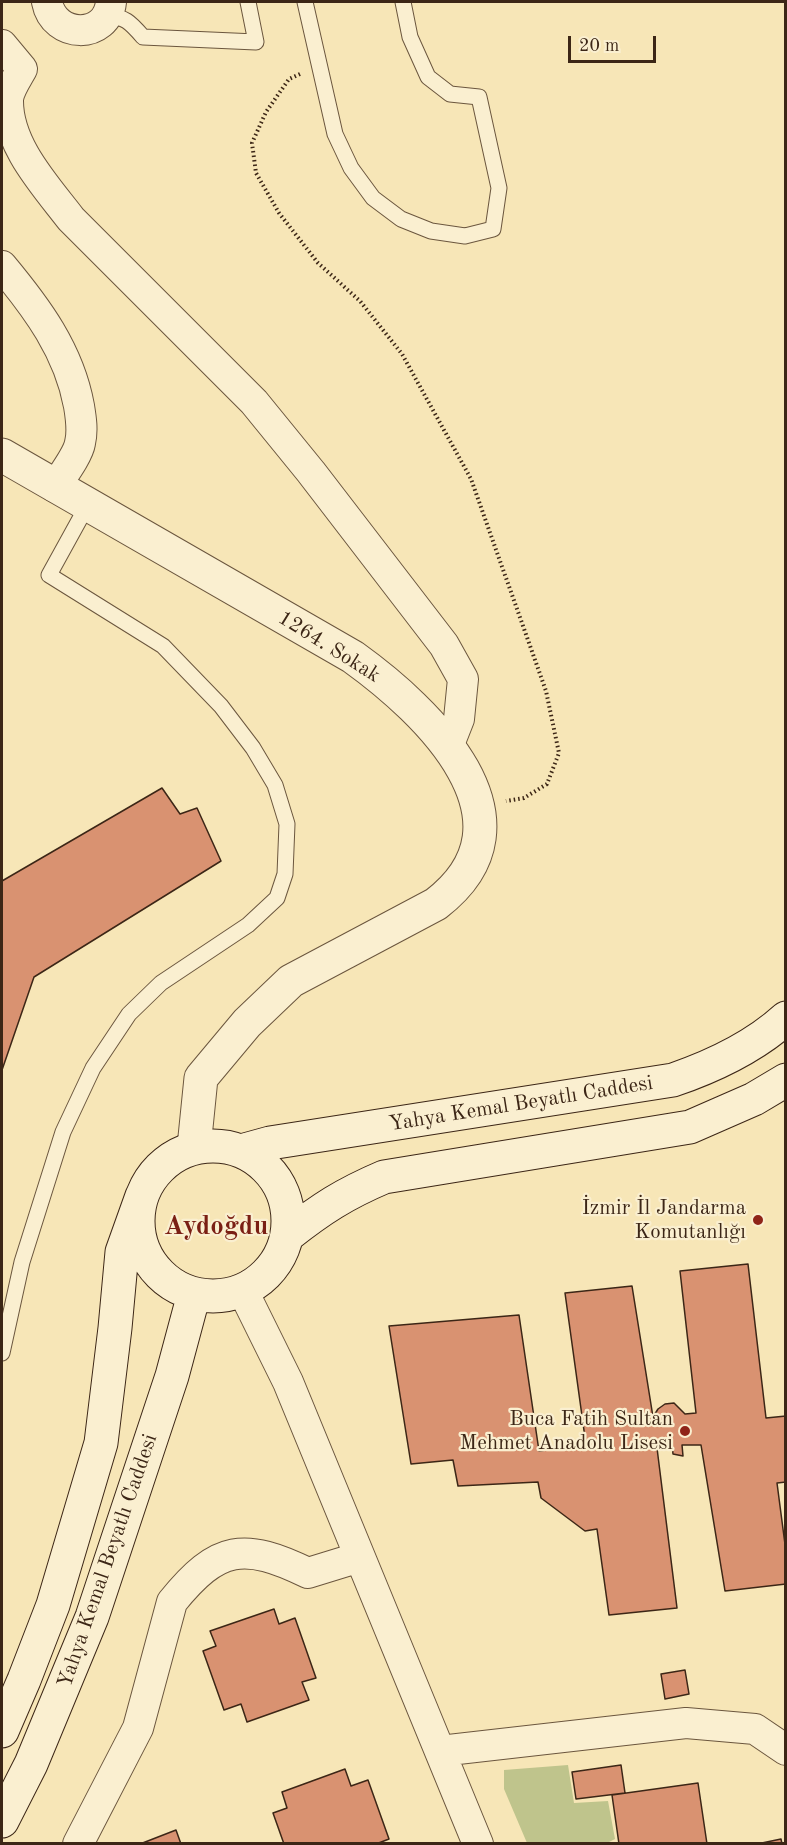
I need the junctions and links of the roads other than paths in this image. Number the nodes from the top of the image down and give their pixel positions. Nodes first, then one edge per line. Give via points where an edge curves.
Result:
1 (248, 2) edge
2 (305, 2) edge
3 (403, 2) edge
4 (46, 6) edge
5 (108, 9) edge
6 (2, 45) edge
7 (2, 136) edge
8 (26, 155) junction
9 (2, 266) edge
10 (2, 455) edge
11 (55, 487) junction
12 (87, 506) junction
13 (448, 747) junction
14 (786, 1018) edge
15 (786, 1080) edge
16 (194, 1147) junction
17 (241, 1150) junction
18 (142, 1196) junction
19 (288, 1235) junction
20 (243, 1291) junction
21 (194, 1294) junction
22 (2, 1353) edge
23 (360, 1557) junction
24 (755, 1729) junction
25 (786, 1729) edge
26 (2, 1731) edge
27 (786, 1750) edge
28 (440, 1751) junction
29 (2, 1821) edge
30 (78, 1844) edge
31 (478, 1844) edge

1 - 5 lane via 256,42 143,37 130,22
2 - 3 lane via 335,134 351,168 374,198 401,219 431,231 465,236 493,229 499,188 479,97 450,94 428,77 410,37
4 - 5 street via 58,23 78,31 98,25
6 - 8 street via 21,69 8,97 11,119
7 - 8 street
8 - 13 street via 71,219 266,416 444,645 463,679 459,719
9 - 11 street via 48,327 70,370 76,393 82,428 80,445
10 - 11 main road, 1264. Sokak
11 - 12 main road, 1264. Sokak
12 - 13 main road, 1264. Sokak via 353,657 404,697
12 - 22 lane via 49,575 163,646 221,706 275,785 287,824 285,874 276,898 248,925 161,983 129,1014 93,1068 63,1132 22,1262
13 - 16 main road, 1264. Sokak via 470,782 481,823 480,839 465,877 436,904 291,981 248,1023 201,1078
14 - 17 main road, Yahya Kemal Beyatlı Caddesi via 740,1051 674,1080
15 - 19 main road via 754,1100 690,1127 384,1177 327,1205
16 - 17 main road
16 - 18 main road via 171,1158 153,1174
17 - 19 main road via 263,1164 280,1185 288,1209
18 - 21 main road via 139,1228 153,1267 171,1284
18 - 26 main road, Yahya Kemal Beyatlı Caddesi via 122,1252 102,1443 53,1605
19 - 20 main road via 279,1259 264,1278
20 - 21 main road via 219,1297
20 - 23 street via 288,1382
21 - 29 main road, Yahya Kemal Beyatlı Caddesi via 172,1376 92,1617 31,1764
23 - 28 street
23 - 30 street via 308,1573 272,1557 231,1553 214,1561 184,1587 172,1602 138,1728
24 - 25 street
24 - 27 street
24 - 28 street via 686,1723
28 - 31 street

